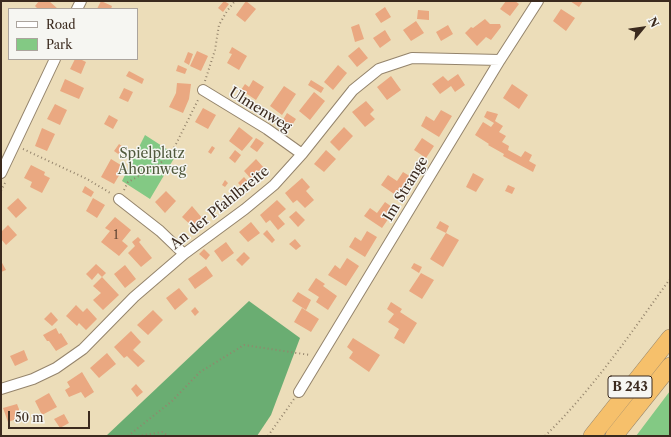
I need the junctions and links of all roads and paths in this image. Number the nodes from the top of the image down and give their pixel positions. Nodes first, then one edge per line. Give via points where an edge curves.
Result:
1 (235, 1) edge
2 (538, 1) edge
3 (55, 60) edge
4 (500, 60) junction
5 (203, 90) junction
6 (15, 145) junction
7 (302, 154) junction
8 (1, 173) edge
9 (119, 199) junction
10 (184, 254) junction
11 (670, 279) edge
12 (670, 338) edge
13 (320, 357) junction
14 (670, 366) edge
15 (1, 389) edge
16 (299, 392) joint
17 (128, 436) edge
18 (138, 436) edge
19 (169, 436) edge
20 (268, 436) edge
21 (545, 436) edge
22 (592, 436) edge
23 (614, 436) edge

1 - 5 path via 220,25
2 - 4 street, Im Strange
3 - 6 street
4 - 7 street, An der Pfahlbreite via 412,58 379,69 353,90
4 - 13 street, Im Strange
5 - 7 street, Ulmenweg
5 - 9 path via 172,152 151,172 128,182
6 - 8 street
6 - 9 path via 87,179
7 - 10 street, An der Pfahlbreite via 274,185
9 - 10 street via 160,231
10 - 15 street, An der Pfahlbreite via 134,297 83,349 56,368 32,380
11 - 21 path via 588,389
12 - 22 highway, B 243
13 - 16 street, Im Strange
13 - 17 path via 244,345 200,372 172,401
14 - 23 highway, B 243
16 - 20 path
18 - 19 path via 162,432

